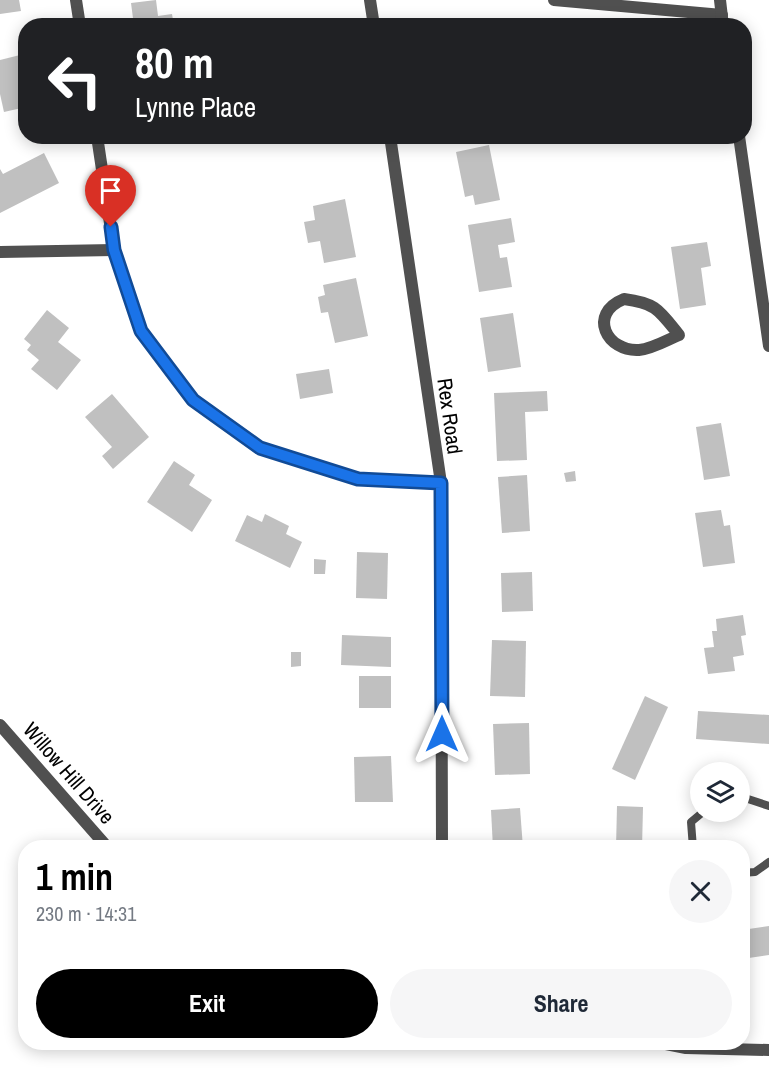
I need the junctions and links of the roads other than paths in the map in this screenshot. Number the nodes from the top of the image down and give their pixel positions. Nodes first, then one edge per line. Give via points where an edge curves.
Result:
1 (76, 0) edge
2 (370, 0) edge
3 (554, 0) edge
4 (720, 0) edge
5 (79, 18) edge
6 (373, 18) edge
7 (706, 18) edge
8 (723, 18) edge
9 (98, 144) edge
10 (391, 144) edge
11 (740, 144) edge
12 (114, 250) junction
13 (0, 252) edge
14 (663, 342) joint
15 (769, 346) edge
16 (441, 483) junction
17 (0, 725) edge
18 (750, 800) edge
19 (769, 806) edge
20 (691, 822) edge
21 (101, 840) edge
22 (442, 840) edge
23 (692, 840) edge
24 (769, 862) edge
25 (750, 872) edge
26 (750, 1050) edge
27 (769, 1050) edge

1 - 5 street
2 - 6 street
3 - 7 street
4 - 8 street
9 - 12 street
10 - 16 street, Rex Road
11 - 15 street
12 - 13 street
12 - 16 street via 141,331 193,400 260,448 358,479
14 - 14 street via 679,335 646,302 624,299 606,310 603,321 608,336 622,348 641,350
16 - 22 street, Rex Road
17 - 21 street, Willow Hill Drive
18 - 19 lane
20 - 23 lane
24 - 25 lane
26 - 27 street

